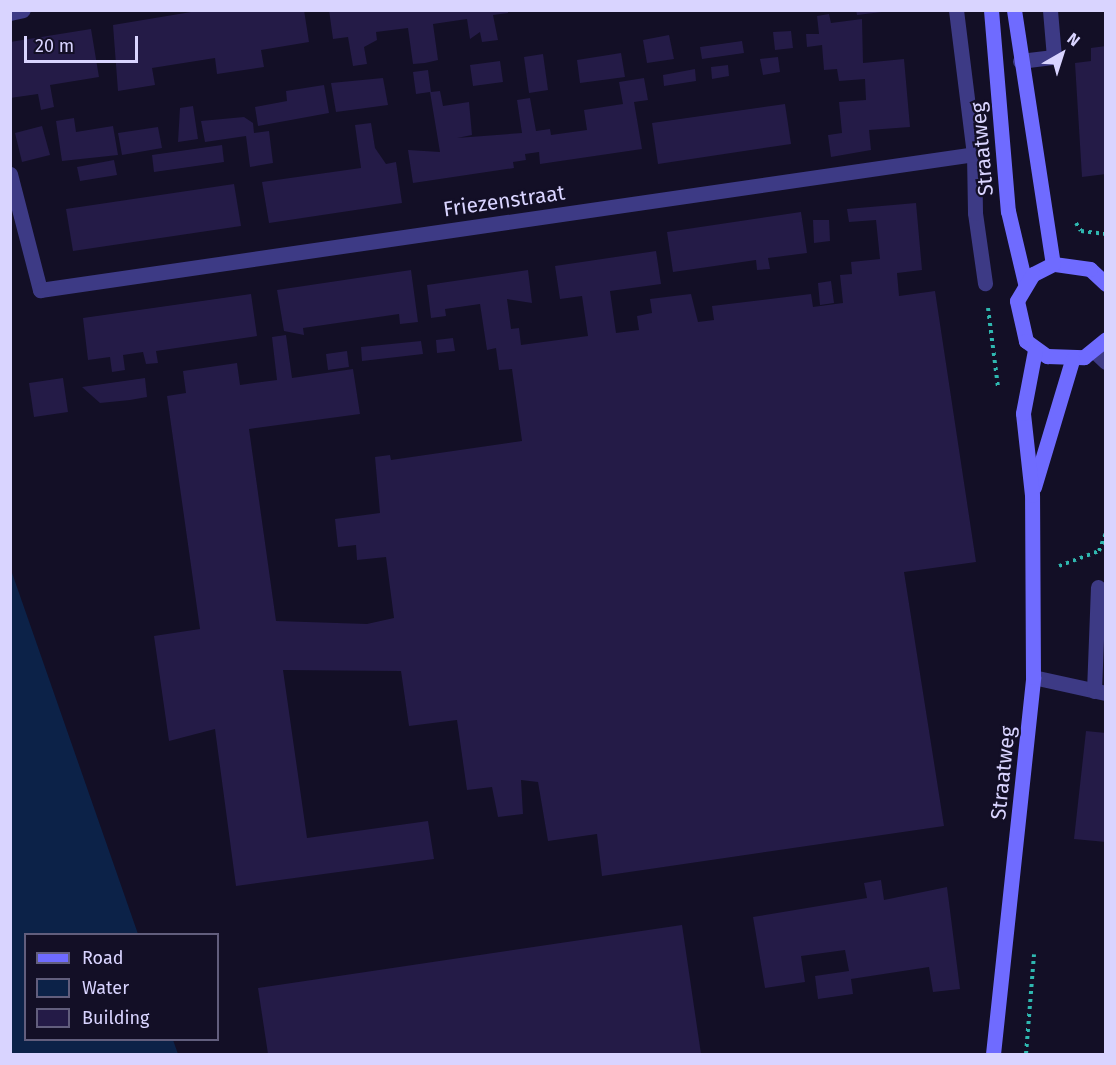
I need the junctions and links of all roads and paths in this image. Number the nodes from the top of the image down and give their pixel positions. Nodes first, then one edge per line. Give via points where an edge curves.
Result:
1 (23, 10) edge
2 (956, 10) edge
3 (991, 10) edge
4 (1014, 10) edge
5 (1050, 10) edge
6 (10, 13) edge
7 (1020, 61) junction
8 (974, 154) junction
9 (10, 174) edge
10 (1072, 215) dead end
11 (1106, 234) edge
12 (1053, 264) junction
13 (1105, 282) edge
14 (1025, 283) junction
15 (985, 284) joint
16 (1106, 339) edge
17 (1035, 350) junction
18 (1094, 351) junction
19 (1072, 360) junction
20 (1106, 362) edge
21 (1000, 401) dead end
22 (1032, 495) junction
23 (1106, 533) edge
24 (1056, 567) dead end
25 (1098, 587) dead end
26 (1033, 677) junction
27 (1100, 692) edge
28 (993, 1054) edge

1 - 6 street
2 - 8 street
3 - 14 main road, Straatweg via 1008,211
4 - 7 main road
5 - 7 street via 1054,57
7 - 12 main road
8 - 9 street, Friezenstraat via 40,290
8 - 15 street via 975,213
10 - 11 path via 1081,231
12 - 13 main road via 1090,269
12 - 14 main road
14 - 17 main road via 1017,301 1017,322
15 - 21 path
16 - 18 main road
17 - 19 main road
17 - 22 main road, Straatweg via 1023,413
18 - 19 main road
18 - 20 street
19 - 22 main road, Straatweg
22 - 26 main road, Straatweg
23 - 24 path via 1099,551
25 - 27 street
26 - 27 street
26 - 28 main road, Straatweg

